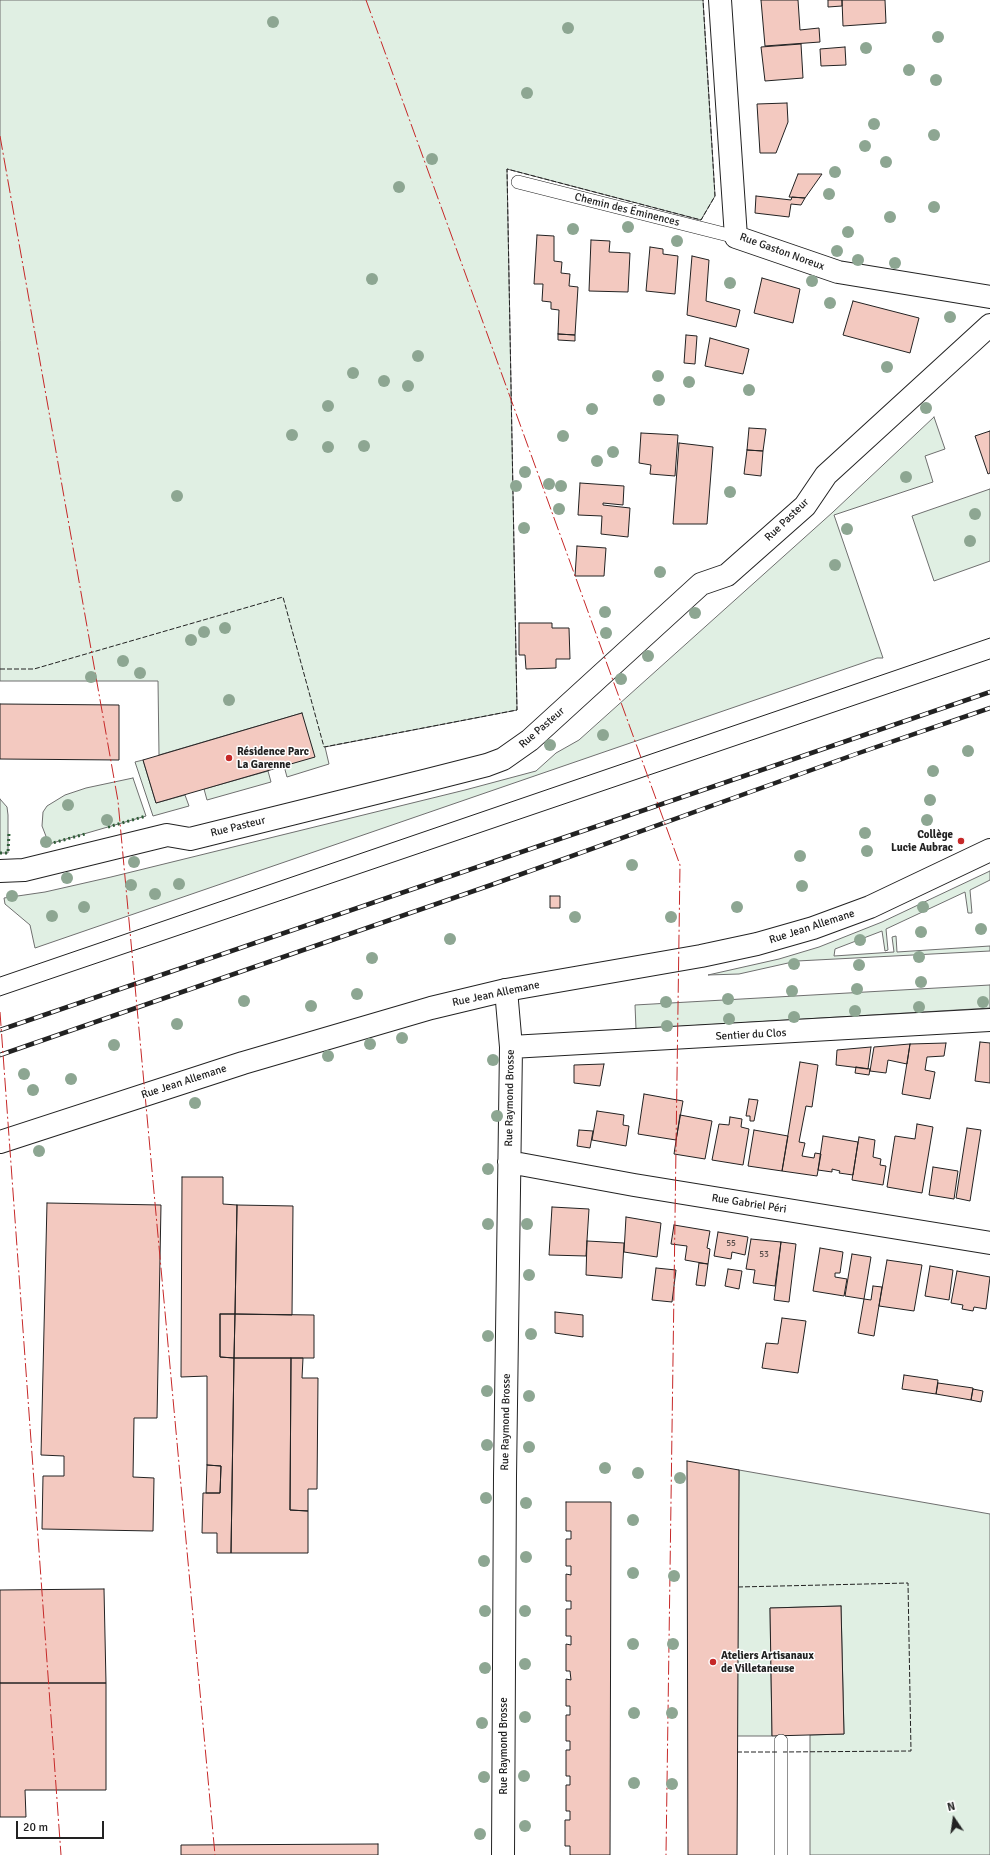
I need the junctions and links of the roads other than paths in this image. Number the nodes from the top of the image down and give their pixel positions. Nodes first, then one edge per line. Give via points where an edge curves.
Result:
1 (720, 0) edge
2 (518, 182) dead end
3 (736, 237) junction
4 (990, 297) edge
5 (990, 325) edge
6 (990, 850) edge
7 (0, 872) edge
8 (506, 990) junction
9 (990, 1020) edge
10 (511, 1048) junction
11 (0, 1142) edge
12 (509, 1162) junction
13 (990, 1243) edge
14 (781, 1741) dead end
15 (503, 1855) edge
16 (781, 1855) edge

1 - 3 street, Rue Gaston Noreux
2 - 3 lane, Chemin des Éminences
3 - 4 street, Rue Gaston Noreux via 838,272
5 - 7 street, Rue Pasteur via 826,475 805,506 727,574 701,584 530,740 503,759 190,839 167,835 24,870
6 - 8 street, Rue Jean Allemane via 870,907 813,928 757,944 700,956
8 - 10 street, Rue Raymond Brosse
8 - 11 street, Rue Jean Allemane via 431,1008 243,1063
9 - 10 street, Sentier du Clos
10 - 12 street, Rue Raymond Brosse
12 - 13 street, Rue Gabriel Péri
12 - 15 street, Rue Raymond Brosse
14 - 16 lane

